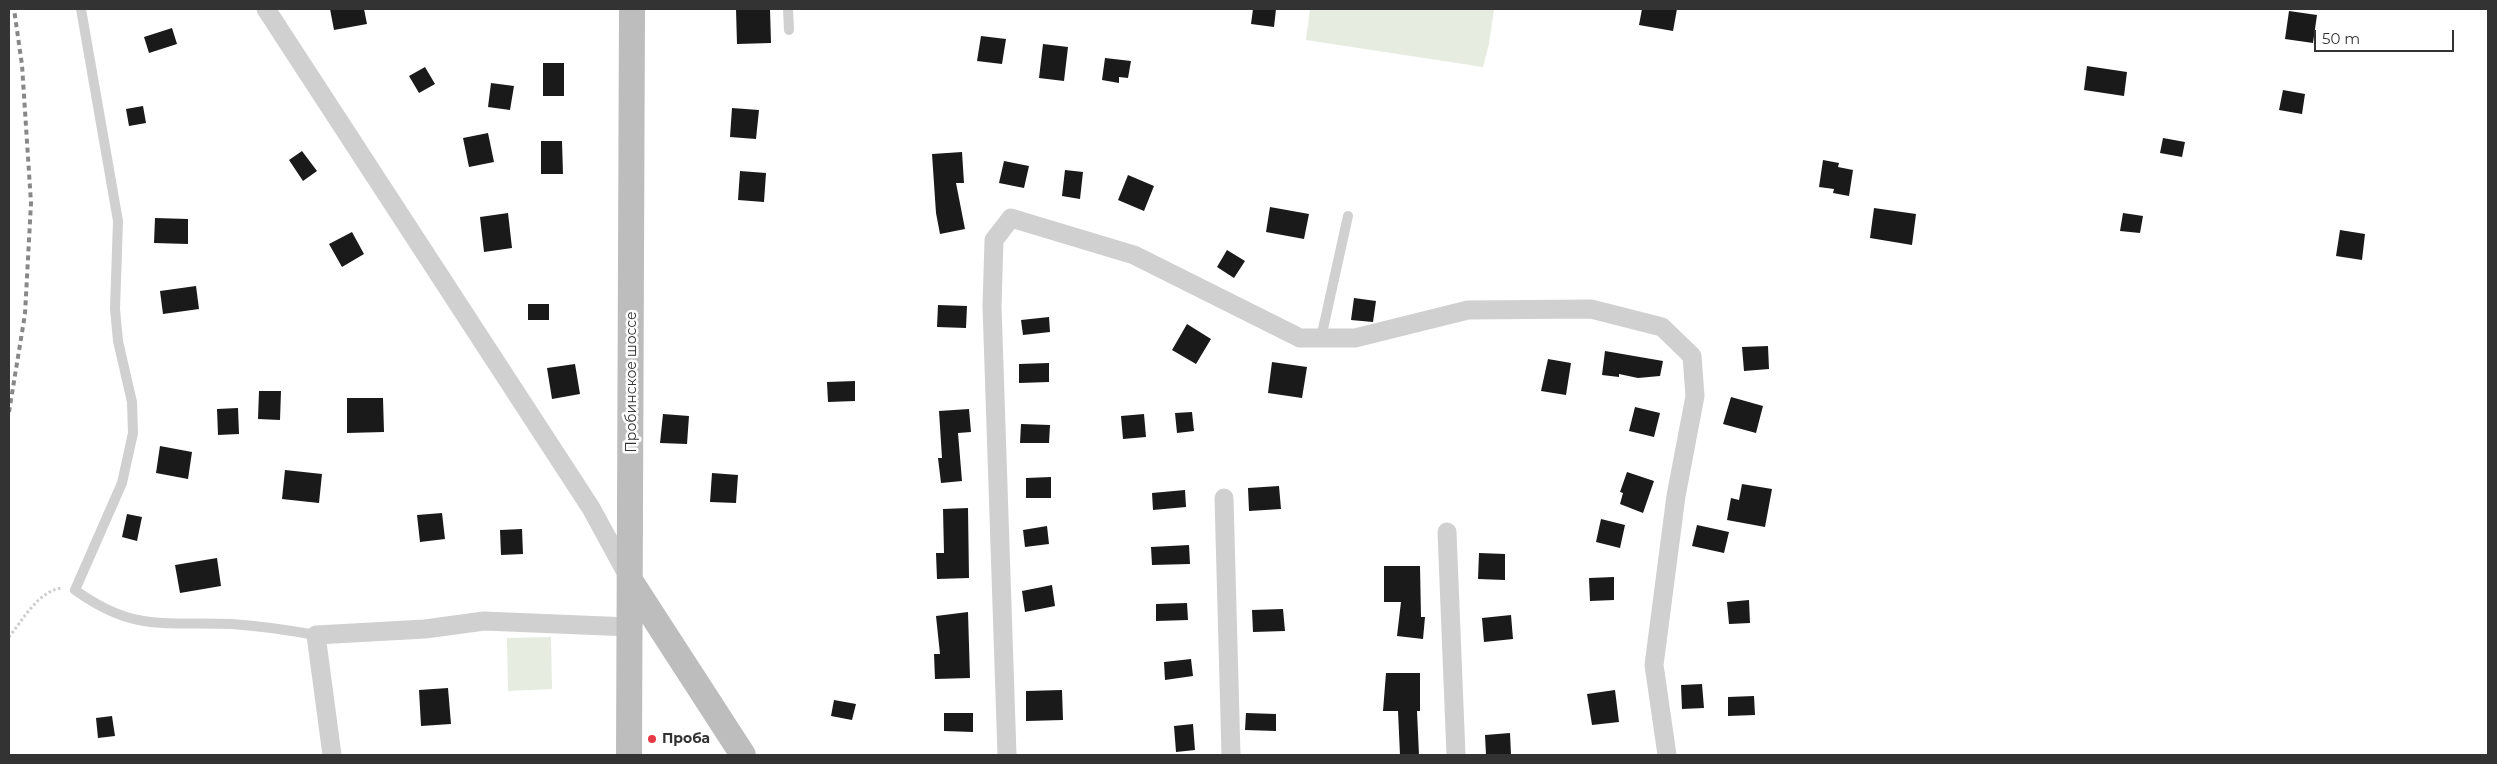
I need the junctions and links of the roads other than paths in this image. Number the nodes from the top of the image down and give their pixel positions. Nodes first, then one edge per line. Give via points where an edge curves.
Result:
1 (81, 9) edge
2 (266, 9) edge
3 (632, 9) edge
4 (788, 9) edge
5 (789, 30) dead end
6 (1348, 216) dead end
7 (1321, 338) junction
8 (1224, 498) dead end
9 (1447, 532) dead end
10 (631, 582) junction
11 (630, 627) junction
12 (316, 635) junction
13 (332, 755) edge
14 (629, 755) edge
15 (743, 755) edge
16 (1007, 755) edge
17 (1231, 755) edge
18 (1456, 755) edge
19 (1667, 755) edge

1 - 12 lane via 118,220 115,309 118,341 132,402 133,433 122,483 75,590 113,614 134,621 232,624
2 - 10 street via 591,508
3 - 10 main road, Пробинское шоссе
4 - 5 lane
6 - 7 lane
7 - 16 street via 1300,338 1134,255 1108,247 1011,218 994,240 992,306
7 - 19 street via 1355,338 1468,310 1591,309 1662,327 1692,356 1695,396 1676,496 1654,665
8 - 17 street
9 - 18 street
10 - 11 main road, Пробинское шоссе
10 - 15 main road
11 - 12 street via 484,620 425,629
11 - 14 main road, Пробинское шоссе
12 - 13 street

